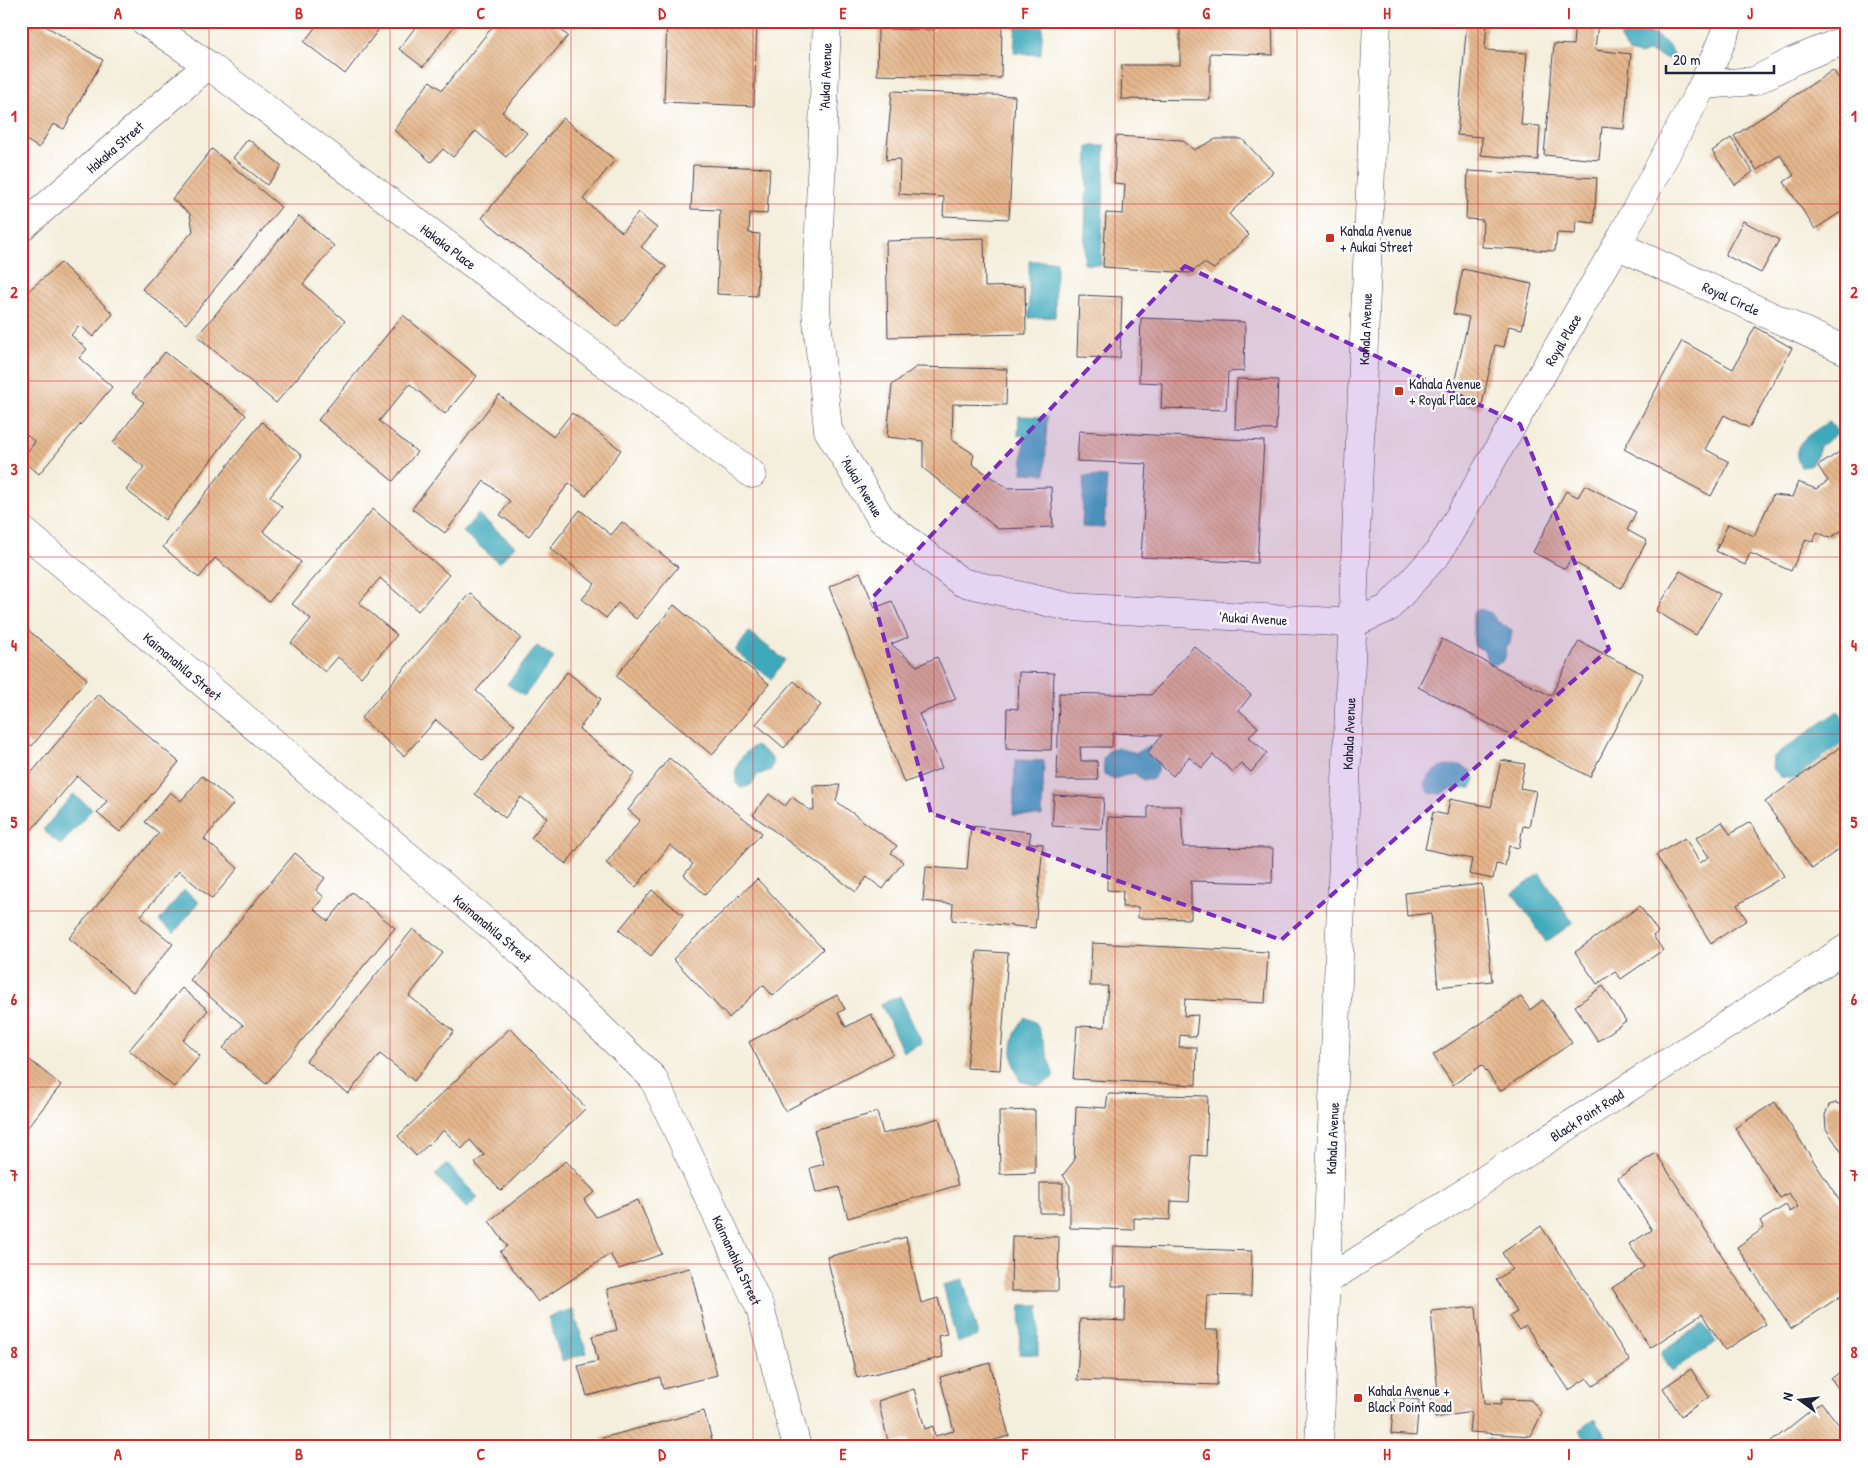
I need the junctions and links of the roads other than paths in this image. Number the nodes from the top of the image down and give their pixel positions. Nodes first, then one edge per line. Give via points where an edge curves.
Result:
1 (144, 21) edge
2 (827, 21) edge
3 (1377, 21) edge
4 (1730, 21) edge
5 (1847, 42) edge
6 (208, 65) junction
7 (1703, 85) junction
8 (21, 228) edge
9 (1617, 245) junction
10 (1847, 351) edge
11 (752, 474) dead end
12 (21, 529) edge
13 (1354, 623) junction
14 (1847, 948) edge
15 (1326, 1281) junction
16 (797, 1447) edge
17 (1318, 1447) edge

1 - 6 street, Hakaka Place
2 - 13 street, ʻAukai Avenue via 816,310 828,430 882,520 961,582 1070,607
3 - 13 street, Kahala Avenue
4 - 7 street, Royal Place
5 - 7 street via 1793,61 1755,81
6 - 8 street, Hakaka Street
6 - 11 street, Hakaka Place
7 - 9 street, Royal Place
9 - 10 street, Royal Circle
9 - 13 street, Royal Place via 1438,552 1388,608
12 - 16 street, Kaimanahila Street via 525,955 653,1078 760,1308
13 - 15 street, Kahala Avenue
14 - 15 street, Black Point Road
15 - 17 street, Kahala Avenue

